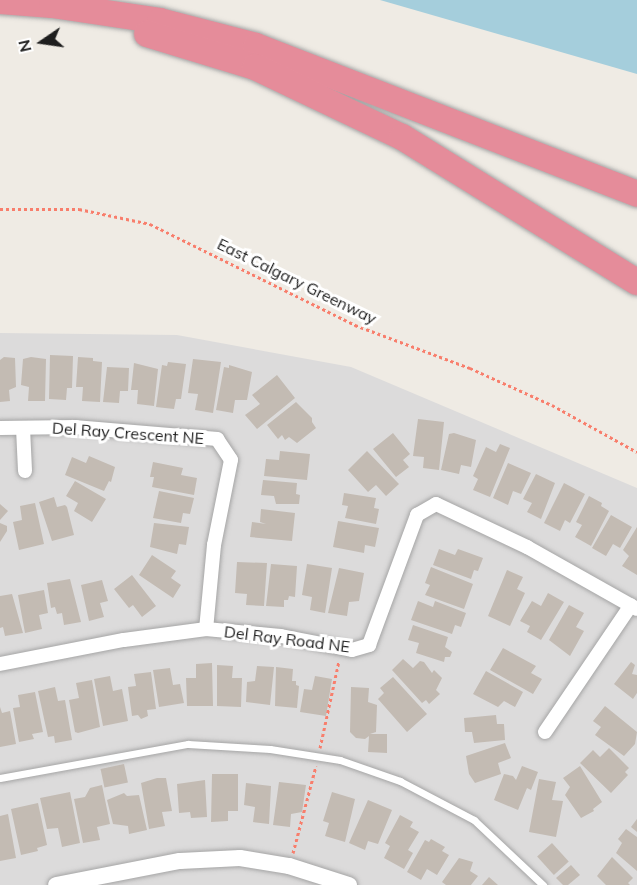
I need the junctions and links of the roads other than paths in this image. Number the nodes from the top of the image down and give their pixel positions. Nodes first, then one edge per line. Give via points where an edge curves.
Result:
1 (0, 1) edge
2 (52, 5) junction
3 (637, 194) edge
4 (637, 282) edge
5 (0, 428) edge
6 (23, 428) junction
7 (25, 471) dead end
8 (634, 607) edge
9 (206, 629) junction
10 (0, 664) edge
11 (545, 732) dead end
12 (0, 778) edge
13 (111, 880) edge
14 (84, 882) edge
15 (56, 885) edge
16 (348, 885) edge
17 (543, 885) edge

1 - 2 highway
2 - 3 highway via 160,21 256,46
2 - 4 highway via 255,67 402,137
5 - 6 street, Del Ray Crescent NE
6 - 7 street
6 - 9 street, Del Ray Crescent NE via 74,427 217,439 231,460 214,545
8 - 9 street, Del Ray Road NE via 527,547 436,504 417,515 369,645 352,650 281,636
8 - 11 street
9 - 10 street, Del Ray Road NE
12 - 17 lane via 188,744 270,749 340,760 400,781 474,820
13 - 14 street
13 - 16 street via 180,861 240,858 289,866
14 - 15 street

